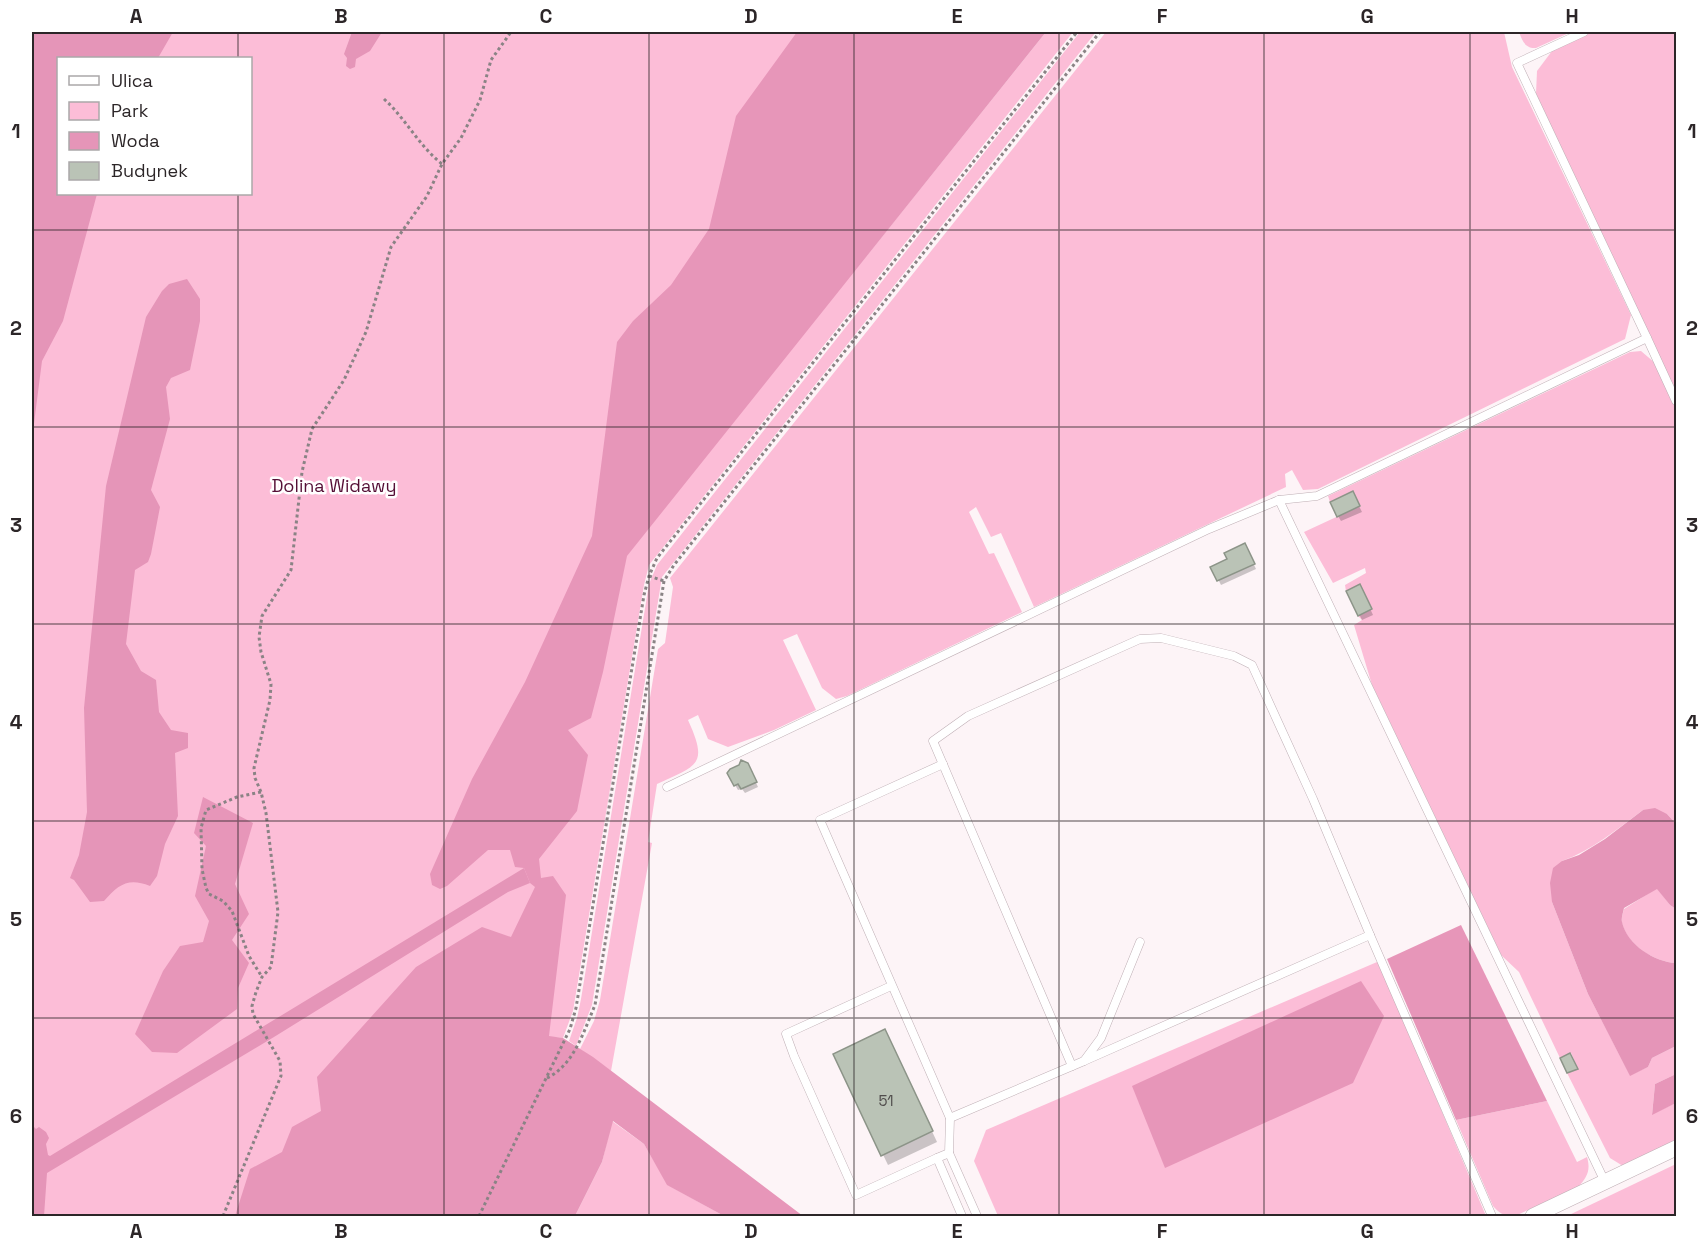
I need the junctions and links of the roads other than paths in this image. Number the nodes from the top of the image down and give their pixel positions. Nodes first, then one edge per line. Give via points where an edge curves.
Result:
1 (1584, 32) edge
2 (1647, 338) junction
3 (1677, 401) edge
4 (1279, 500) junction
5 (943, 764) junction
6 (667, 787) dead end
7 (1370, 935) junction
8 (1140, 942) dead end
9 (891, 986) junction
10 (1083, 1061) junction
11 (1072, 1066) junction
12 (950, 1118) junction
13 (1677, 1148) edge
14 (950, 1153) junction
15 (937, 1158) junction
16 (1605, 1182) junction
17 (962, 1216) edge
18 (977, 1216) edge
19 (1492, 1216) edge
20 (1533, 1216) edge

1 - 2 lane via 1517,63
2 - 3 lane
2 - 4 lane via 1317,496
4 - 6 lane
4 - 16 lane
5 - 7 lane via 933,741 968,716 1140,639 1161,638 1234,656 1252,665
5 - 9 lane via 820,820
5 - 11 lane
7 - 10 lane
7 - 19 lane
8 - 10 lane via 1101,1038
9 - 12 lane
9 - 15 lane via 786,1034 856,1195
10 - 11 lane
11 - 12 lane
12 - 14 lane
13 - 16 street
14 - 15 lane
14 - 18 lane
15 - 17 lane
16 - 20 street

